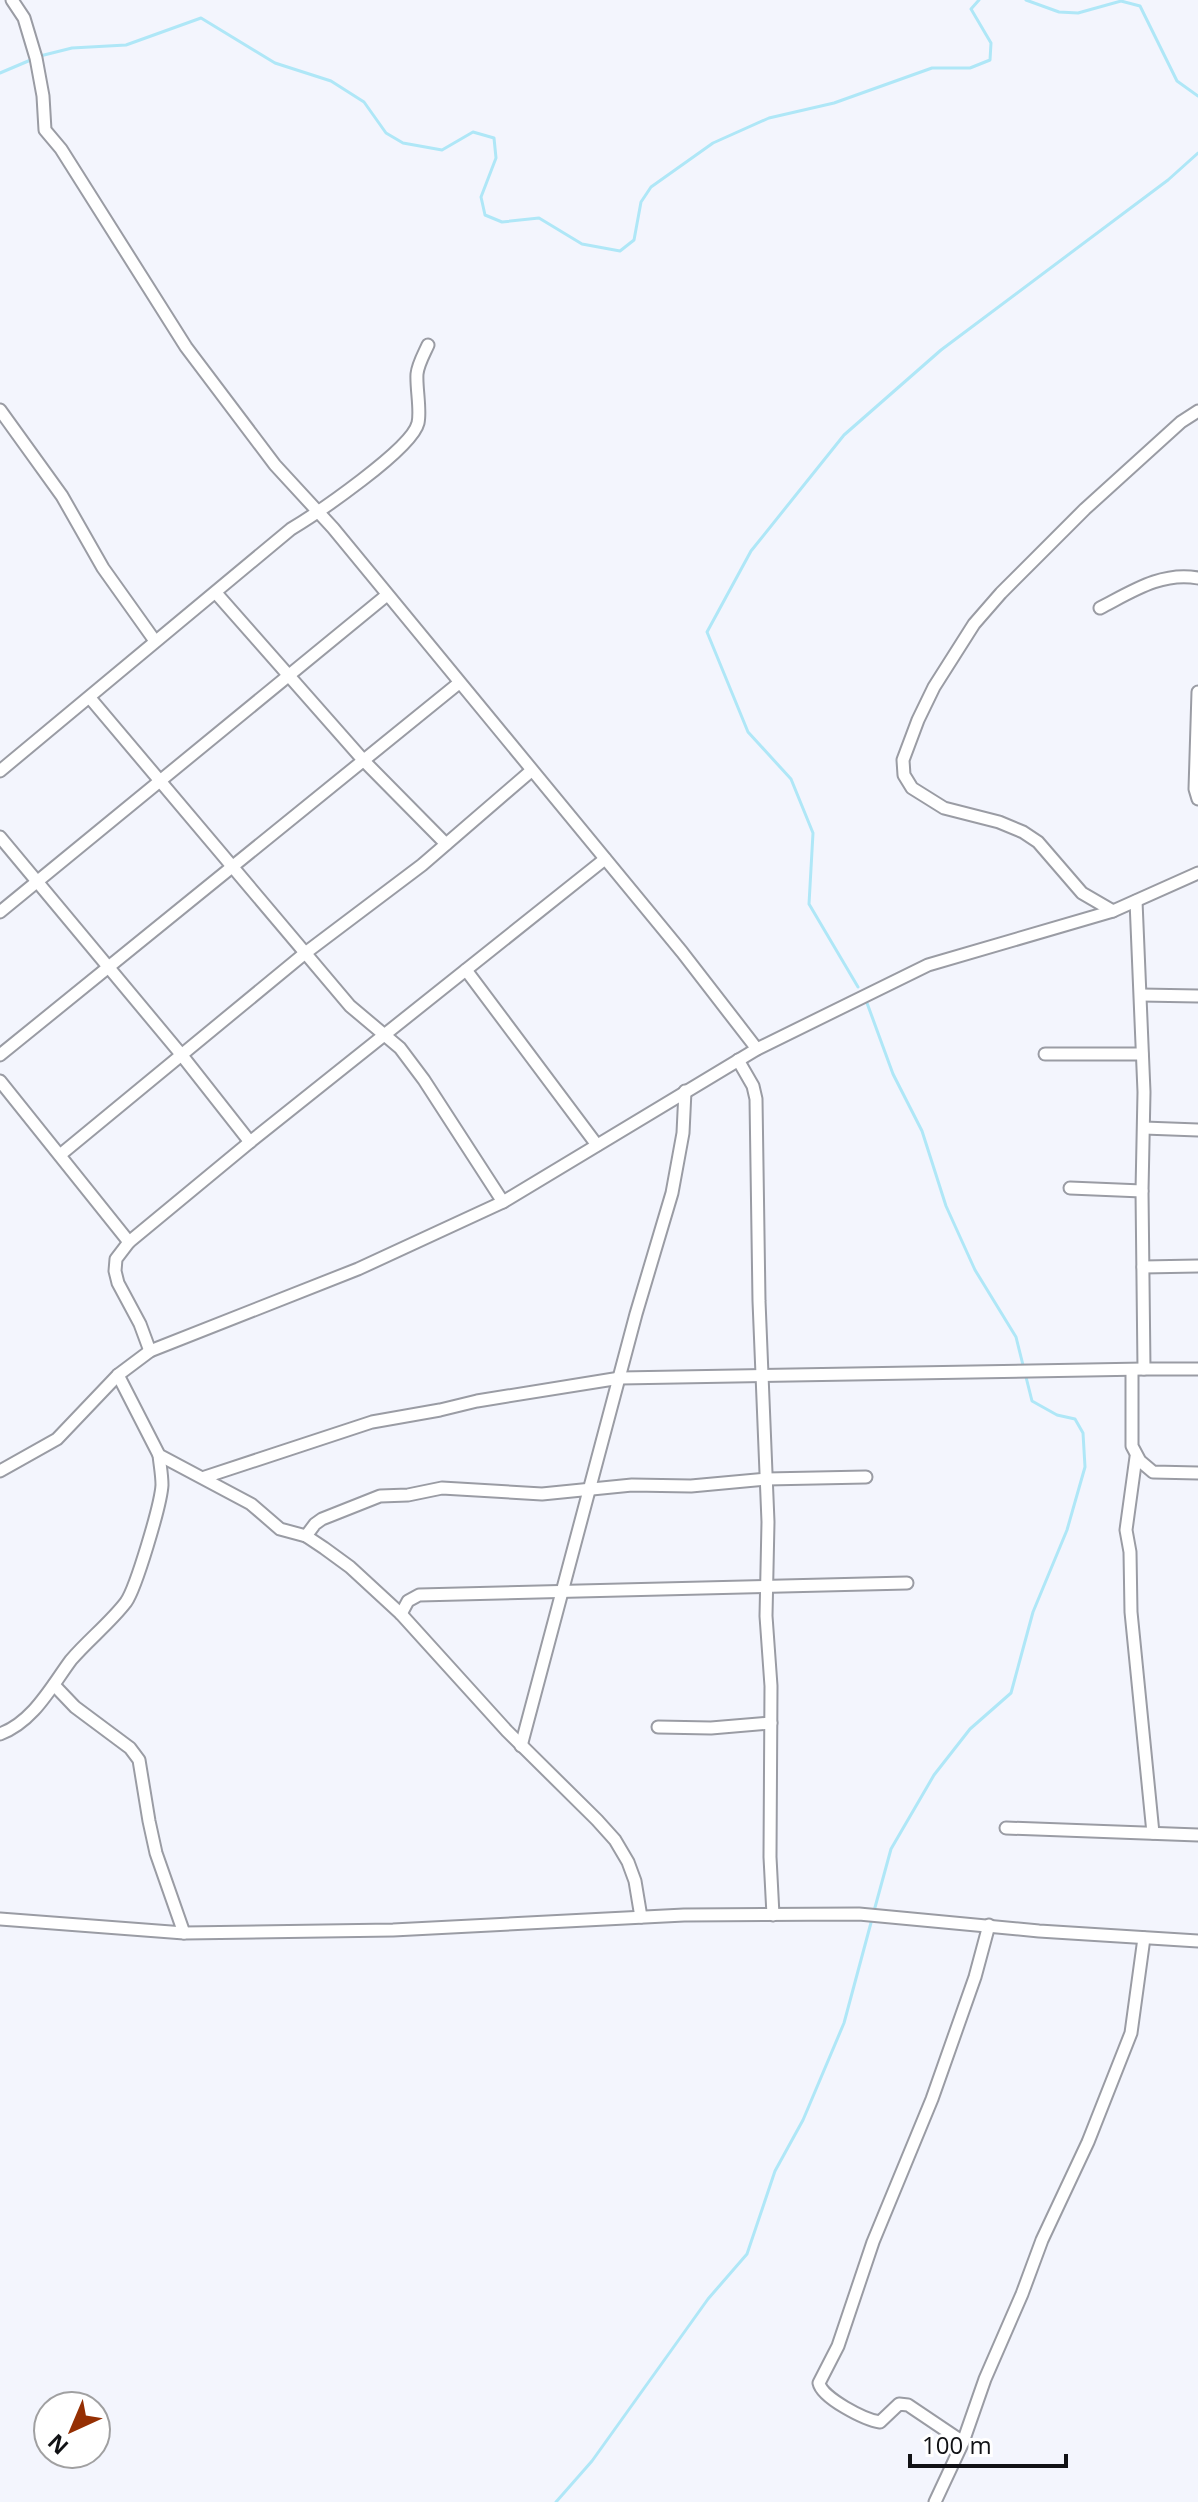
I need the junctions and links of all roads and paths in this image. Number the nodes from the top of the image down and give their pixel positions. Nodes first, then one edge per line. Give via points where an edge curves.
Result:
1 (12, 0) edge
2 (428, 345) dead end
3 (0, 410) edge
4 (1198, 411) edge
5 (319, 512) junction
6 (1198, 578) edge
7 (216, 593) junction
8 (387, 595) junction
9 (1100, 608) dead end
10 (155, 641) junction
11 (288, 676) junction
12 (459, 683) junction
13 (1198, 692) edge
14 (90, 698) junction
15 (364, 761) junction
16 (2, 765) edge
17 (531, 771) junction
18 (161, 781) junction
19 (1198, 799) edge
20 (0, 837) edge
21 (446, 844) junction
22 (605, 859) junction
23 (233, 867) junction
24 (1198, 873) edge
25 (38, 881) junction
26 (1136, 901) junction
27 (1113, 911) junction
28 (0, 912) edge
29 (304, 954) junction
30 (108, 966) junction
31 (466, 970) junction
32 (1141, 995) junction
33 (1198, 996) edge
34 (384, 1036) junction
35 (757, 1049) junction
36 (180, 1053) junction
37 (1045, 1054) dead end
38 (1142, 1054) junction
39 (0, 1055) edge
40 (738, 1060) junction
41 (0, 1081) edge
42 (685, 1091) junction
43 (1144, 1128) junction
44 (1198, 1130) edge
45 (250, 1142) junction
46 (597, 1145) junction
47 (60, 1155) junction
48 (1070, 1188) dead end
49 (1142, 1191) junction
50 (503, 1202) junction
51 (129, 1242) junction
52 (1198, 1266) edge
53 (1143, 1267) junction
54 (150, 1351) junction
55 (1138, 1369) junction
56 (1198, 1369) edge
57 (118, 1375) junction
58 (763, 1375) junction
59 (620, 1378) junction
60 (159, 1455) junction
61 (1136, 1457) junction
62 (1, 1469) edge
63 (1198, 1473) edge
64 (205, 1477) junction
65 (866, 1477) dead end
66 (766, 1479) junction
67 (590, 1488) junction
68 (306, 1536) junction
69 (907, 1583) dead end
70 (766, 1587) junction
71 (563, 1592) junction
72 (401, 1614) junction
73 (54, 1685) junction
74 (771, 1723) junction
75 (658, 1727) dead end
76 (0, 1734) edge
77 (521, 1746) junction
78 (1006, 1828) dead end
79 (1153, 1833) junction
80 (1198, 1835) edge
81 (773, 1915) junction
82 (641, 1917) junction
83 (0, 1919) edge
84 (989, 1925) junction
85 (184, 1933) junction
86 (1144, 1938) junction
87 (1198, 1941) edge
88 (963, 2442) junction
89 (935, 2502) edge

1 - 5 street via 24,18 36,58 45,130 186,347 275,465
2 - 5 street via 417,370 418,423 412,434
3 - 10 street
4 - 27 street via 1095,500 974,624 934,687 903,760 912,788 944,808 1023,832 1082,893
5 - 7 street
5 - 8 street
6 - 9 street via 1170,577
7 - 10 street
7 - 11 street
8 - 11 street
8 - 12 street
10 - 14 street
11 - 15 street
11 - 18 street
12 - 15 street
12 - 17 street
13 - 19 street
14 - 16 street
14 - 18 street
15 - 21 street
15 - 23 street
17 - 21 street
17 - 22 street
18 - 23 street
18 - 25 street
20 - 25 street
21 - 29 street
22 - 31 street
22 - 35 street
23 - 29 street
23 - 30 street
24 - 26 street
25 - 28 street
25 - 30 street
26 - 27 street
26 - 32 street
27 - 35 street via 928,965
29 - 34 street
29 - 36 street
30 - 36 street
30 - 39 street
31 - 34 street
31 - 46 street
32 - 33 street
32 - 38 street
34 - 45 street
34 - 50 street via 424,1080
35 - 40 street
36 - 45 street
36 - 47 street
37 - 38 street
38 - 43 street
40 - 42 street
40 - 58 street via 756,1099
41 - 47 street
42 - 46 street
42 - 59 street via 672,1193
43 - 44 street
43 - 49 street
45 - 51 street
46 - 50 street
47 - 51 street
48 - 49 street
49 - 53 street
50 - 54 street via 358,1269
51 - 54 street via 116,1259 115,1271
52 - 53 street
53 - 55 street
54 - 57 street
55 - 56 street
55 - 58 street
55 - 61 street via 1132,1446
57 - 60 street
57 - 62 street via 57,1439
58 - 59 street
58 - 66 street
59 - 64 street via 372,1422
59 - 67 street
60 - 64 street
60 - 73 street via 161,1493 133,1589
61 - 63 street via 1153,1472
61 - 79 street via 1126,1530
64 - 68 street via 251,1504 280,1529
65 - 66 street
66 - 67 street
66 - 70 street
67 - 68 street via 542,1494 442,1488 380,1496 322,1519
67 - 71 street
68 - 72 street
69 - 70 street
70 - 71 street
70 - 74 street
71 - 72 street via 419,1595
71 - 77 street
72 - 77 street
73 - 76 street via 25,1719
73 - 85 street via 139,1760 156,1853
74 - 75 street
74 - 81 street
77 - 82 street via 615,1840 635,1881
78 - 79 street
79 - 80 street
81 - 82 street
81 - 84 street via 859,1914
82 - 85 street via 393,1930
83 - 85 street
84 - 86 street
84 - 88 street via 932,2099 819,2383 822,2391 863,2417 880,2422 899,2404 908,2405
86 - 87 street
86 - 88 street via 1131,2033
88 - 89 street

